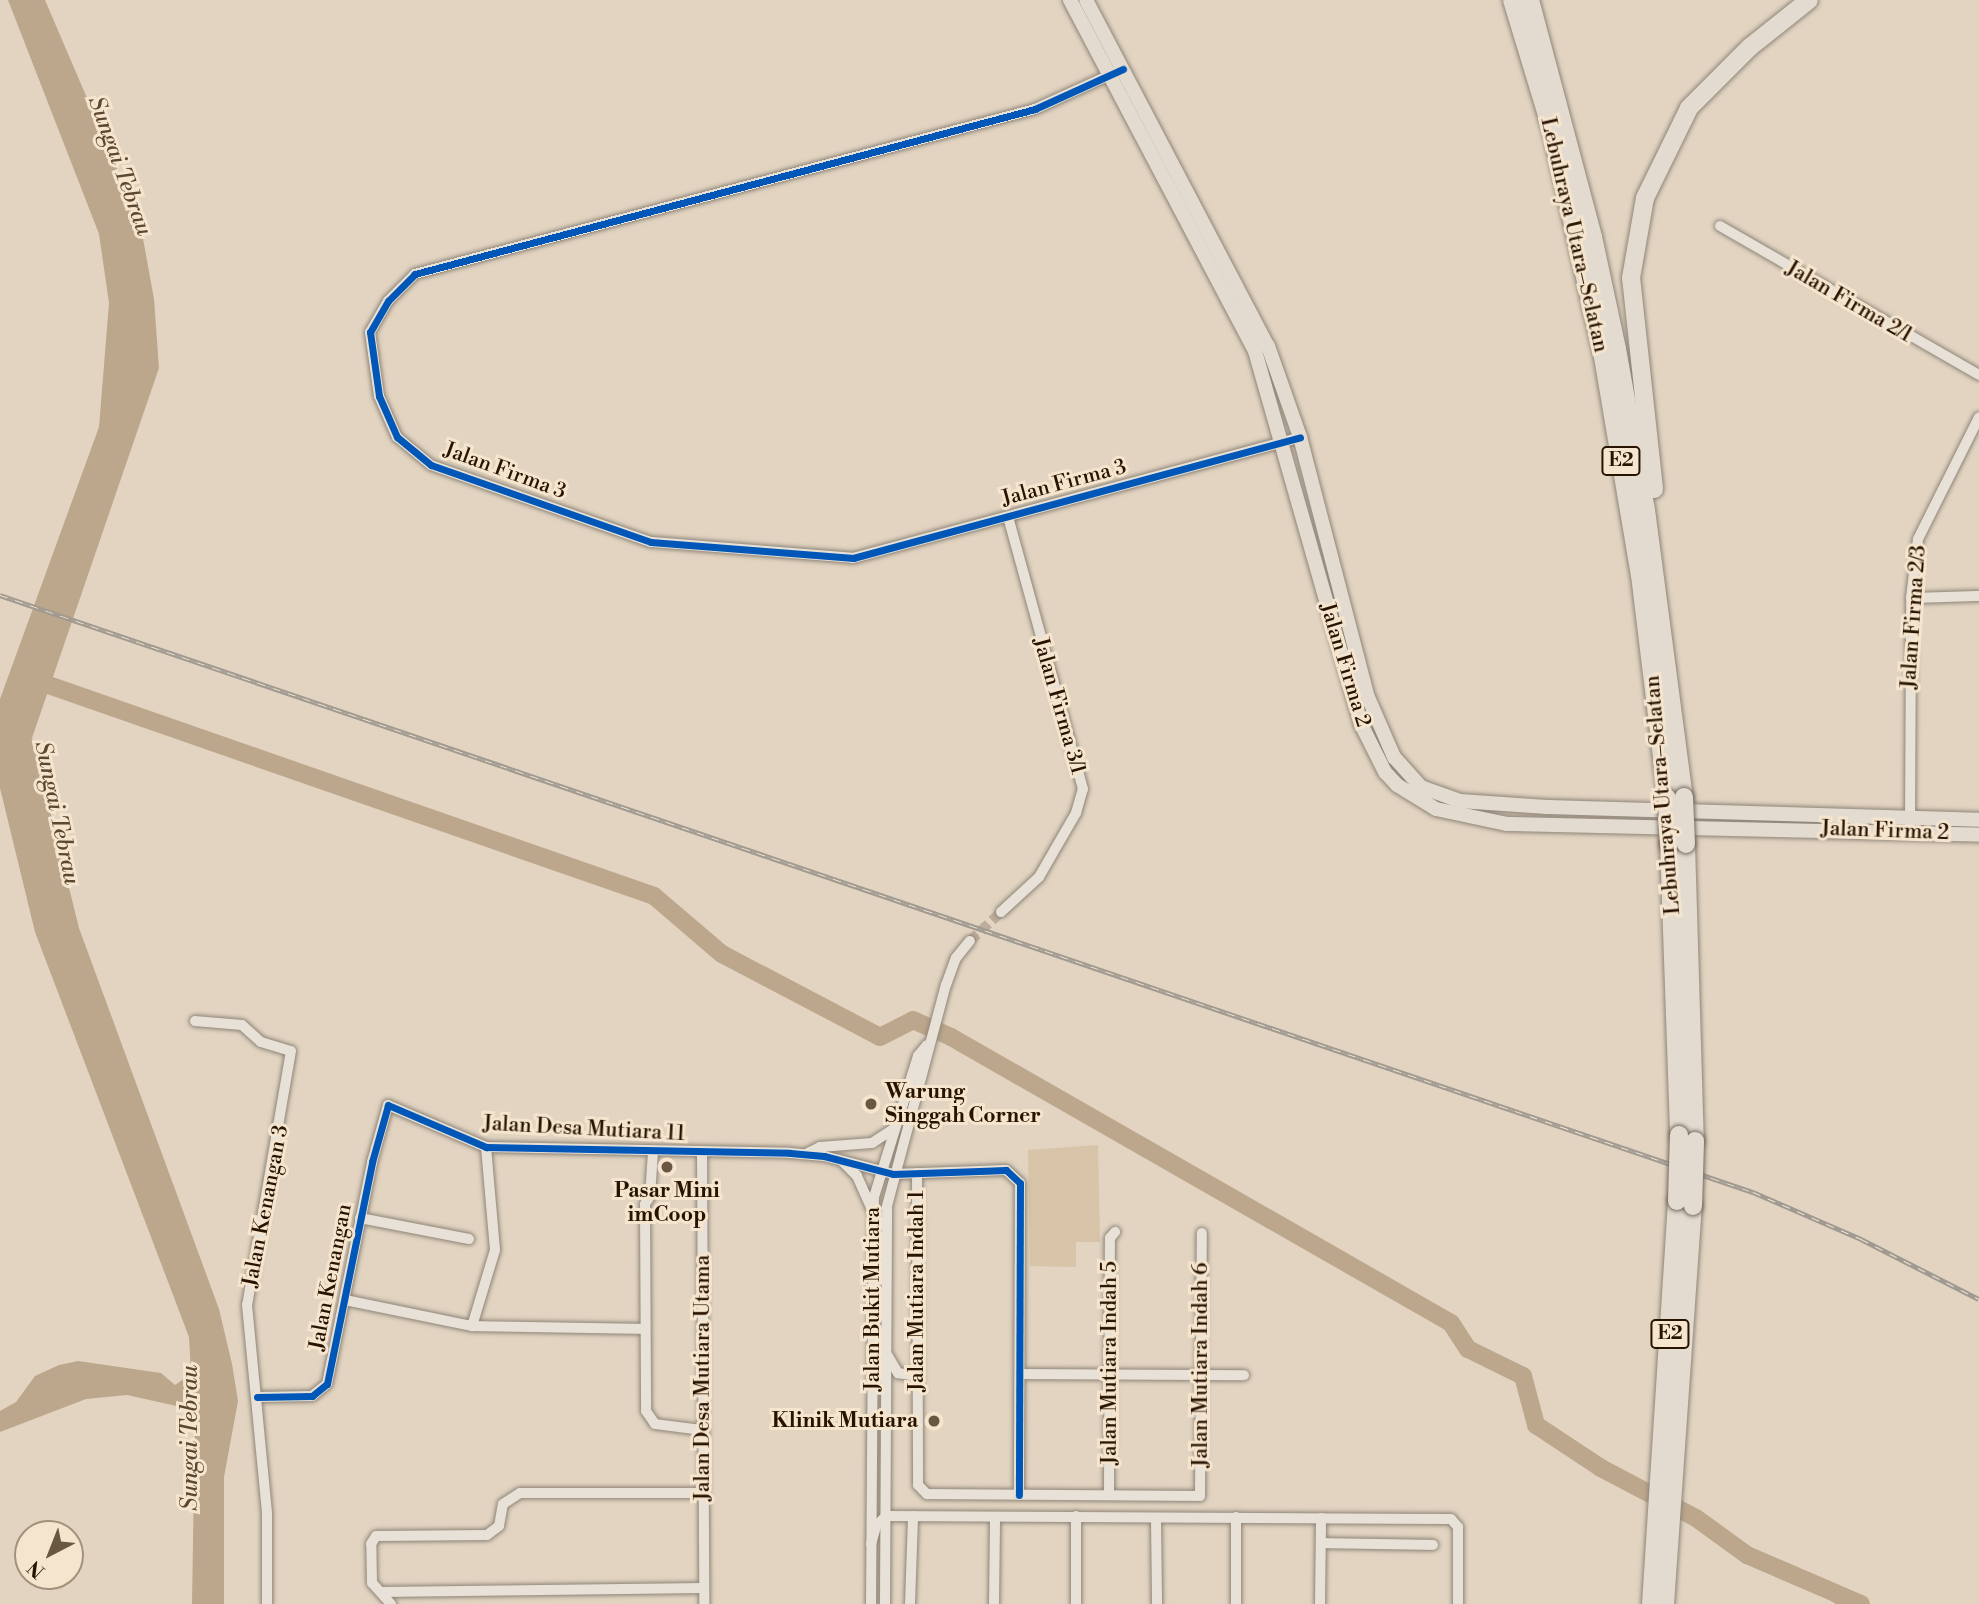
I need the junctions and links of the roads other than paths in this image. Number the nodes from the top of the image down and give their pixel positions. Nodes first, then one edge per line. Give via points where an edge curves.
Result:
1 (1070, 0) edge
2 (1086, 0) edge
3 (1512, 0) edge
4 (1530, 0) edge
5 (1809, 0) edge
6 (1116, 72) junction
7 (1720, 226) dead end
8 (1979, 375) edge
9 (1979, 417) edge
10 (1300, 437) junction
11 (1281, 442) junction
12 (1007, 517) junction
13 (1979, 596) edge
14 (1912, 598) junction
15 (1662, 620) junction
16 (1675, 797) junction
17 (1910, 814) junction
18 (1979, 820) edge
19 (1910, 831) junction
20 (1979, 835) edge
21 (1000, 912) tunnel mouth
22 (970, 941) tunnel mouth
23 (195, 1021) dead end
24 (927, 1045) junction
25 (388, 1105) joint
26 (895, 1128) junction
27 (486, 1147) junction
28 (653, 1152) junction
29 (702, 1152) junction
30 (806, 1155) junction
31 (841, 1160) junction
32 (888, 1173) junction
33 (917, 1173) junction
34 (873, 1212) junction
35 (359, 1218) junction
36 (1115, 1232) dead end
37 (1202, 1233) dead end
38 (469, 1239) dead end
39 (345, 1300) junction
40 (471, 1326) junction
41 (645, 1329) junction
42 (885, 1348) junction
43 (1021, 1374) junction
44 (1111, 1375) junction
45 (1198, 1375) junction
46 (1244, 1375) dead end
47 (904, 1376) junction
48 (917, 1376) junction
49 (257, 1397) junction
50 (884, 1402) junction
51 (701, 1430) junction
52 (872, 1488) junction
53 (702, 1493) junction
54 (1018, 1495) junction
55 (1110, 1495) junction
56 (886, 1516) junction
57 (913, 1516) junction
58 (1076, 1516) junction
59 (995, 1517) junction
60 (1236, 1517) junction
61 (1156, 1518) junction
62 (1321, 1518) junction
63 (1664, 1520) junction
64 (1321, 1543) junction
65 (872, 1544) junction
66 (1433, 1545) dead end
67 (704, 1588) junction
68 (381, 1592) junction
69 (267, 1604) edge
70 (391, 1604) edge
71 (704, 1604) edge
72 (871, 1604) edge
73 (885, 1604) edge
74 (910, 1604) edge
75 (994, 1604) edge
76 (1076, 1604) edge
77 (1157, 1604) edge
78 (1236, 1604) edge
79 (1320, 1604) edge
80 (1458, 1604) edge
81 (1651, 1604) edge
82 (1665, 1604) edge

1 - 6 main road, Jalan Firma 2
2 - 6 main road, Jalan Firma 2
3 - 16 highway, Lebuhraya Utara–Selatan / E2 via 1552,132 1603,357
4 - 15 highway, Lebuhraya Utara–Selatan / E2 via 1617,349
5 - 15 highway via 1750,47 1689,108 1655,169 1638,222 1631,278 1633,314 1669,597
6 - 10 main road, Jalan Firma 2 via 1268,346
6 - 11 main road, Jalan Firma 2 via 1255,351
6 - 12 street, Jalan Firma 3 via 1035,109 415,274 388,301 370,332 379,396 397,438 413,452 431,465 651,542 853,558
7 - 8 street, Jalan Firma 2/1
9 - 14 street, Jalan Firma 2/3 via 1924,522
10 - 11 street, Jalan Firma 3
10 - 17 main road, Jalan Firma 2 via 1367,695 1394,757 1422,787 1461,801 1546,807
11 - 12 street, Jalan Firma 3
11 - 19 main road, Jalan Firma 2 via 1361,724 1385,772 1412,797 1461,818 1507,824
12 - 21 street, Jalan Firma 3/1 via 1083,789 1076,813 1040,877
13 - 14 street
14 - 17 street, Jalan Firma 2/3
15 - 16 highway, Lebuhraya Utara–Selatan / E2
16 - 63 highway, Lebuhraya Utara–Selatan / E2, bridge via 1687,1138
17 - 18 main road, Jalan Firma 2
17 - 19 street, Jalan Firma 2/3
19 - 20 main road, Jalan Firma 2
22 - 24 street via 956,958
23 - 49 street, Jalan Kenangan 3 via 242,1025 258,1040 289,1048 292,1055 247,1305
24 - 26 street, Jalan Bukit Mutiara via 918,1056
24 - 32 street via 928,1058
25 - 27 street, Jalan Desa Mutiara 11
25 - 35 street, Jalan Kenangan
26 - 30 street via 872,1143 820,1147
26 - 32 street, Jalan Bukit Mutiara
27 - 28 street, Jalan Desa Mutiara 11
27 - 40 street via 495,1250
28 - 29 street, Jalan Desa Mutiara 11
28 - 41 street via 650,1196 645,1204
29 - 30 street, Jalan Desa Mutiara 11
29 - 51 street, Jalan Desa Mutiara Utama
30 - 31 street
31 - 32 street
31 - 34 street via 857,1176
32 - 33 street
32 - 34 street, Jalan Bukit Mutiara
32 - 42 street, Jalan Bukit Mutiara
33 - 43 street via 1006,1170 1020,1183
33 - 48 street, Jalan Mutiara Indah 1
34 - 52 street, Jalan Bukit Mutiara
35 - 38 street
35 - 39 street, Jalan Kenangan
36 - 44 street, Jalan Mutiara Indah 5 via 1110,1238
37 - 45 street, Jalan Mutiara Indah 6
39 - 40 street
39 - 49 street, Jalan Kenangan via 327,1384 312,1396
40 - 41 street
41 - 51 street via 649,1420
42 - 47 street via 891,1366
42 - 50 street, Jalan Bukit Mutiara
43 - 44 street
43 - 54 street
44 - 45 street
44 - 55 street, Jalan Mutiara Indah 5
45 - 46 street
45 - 55 street, Jalan Mutiara Indah 6 via 1200,1496
47 - 48 street
47 - 50 street
48 - 54 street, Jalan Mutiara Indah 1 via 921,1491
49 - 69 street via 267,1514
50 - 56 street, Jalan Bukit Mutiara
51 - 53 street, Jalan Desa Mutiara Utama
52 - 56 street via 874,1502
52 - 65 street, Jalan Bukit Mutiara
53 - 67 street, Jalan Desa Mutiara Utama
53 - 68 street via 520,1493 503,1504 499,1525 487,1535 376,1536 371,1544 372,1583
54 - 55 street
56 - 57 street
56 - 65 street via 876,1527
56 - 73 street, Jalan Bukit Mutiara
57 - 59 street
57 - 74 street
58 - 59 street
58 - 61 street
58 - 76 street
59 - 75 street
60 - 61 street
60 - 62 street
60 - 78 street
61 - 77 street
62 - 64 street
62 - 80 street via 1454,1520 1458,1527
63 - 81 highway, Lebuhraya Utara–Selatan / E2
63 - 82 highway, Lebuhraya Utara–Selatan / E2
64 - 66 street
64 - 79 street
65 - 72 street, Jalan Bukit Mutiara
67 - 68 street
67 - 71 street, Jalan Desa Mutiara Utama
68 - 70 street

